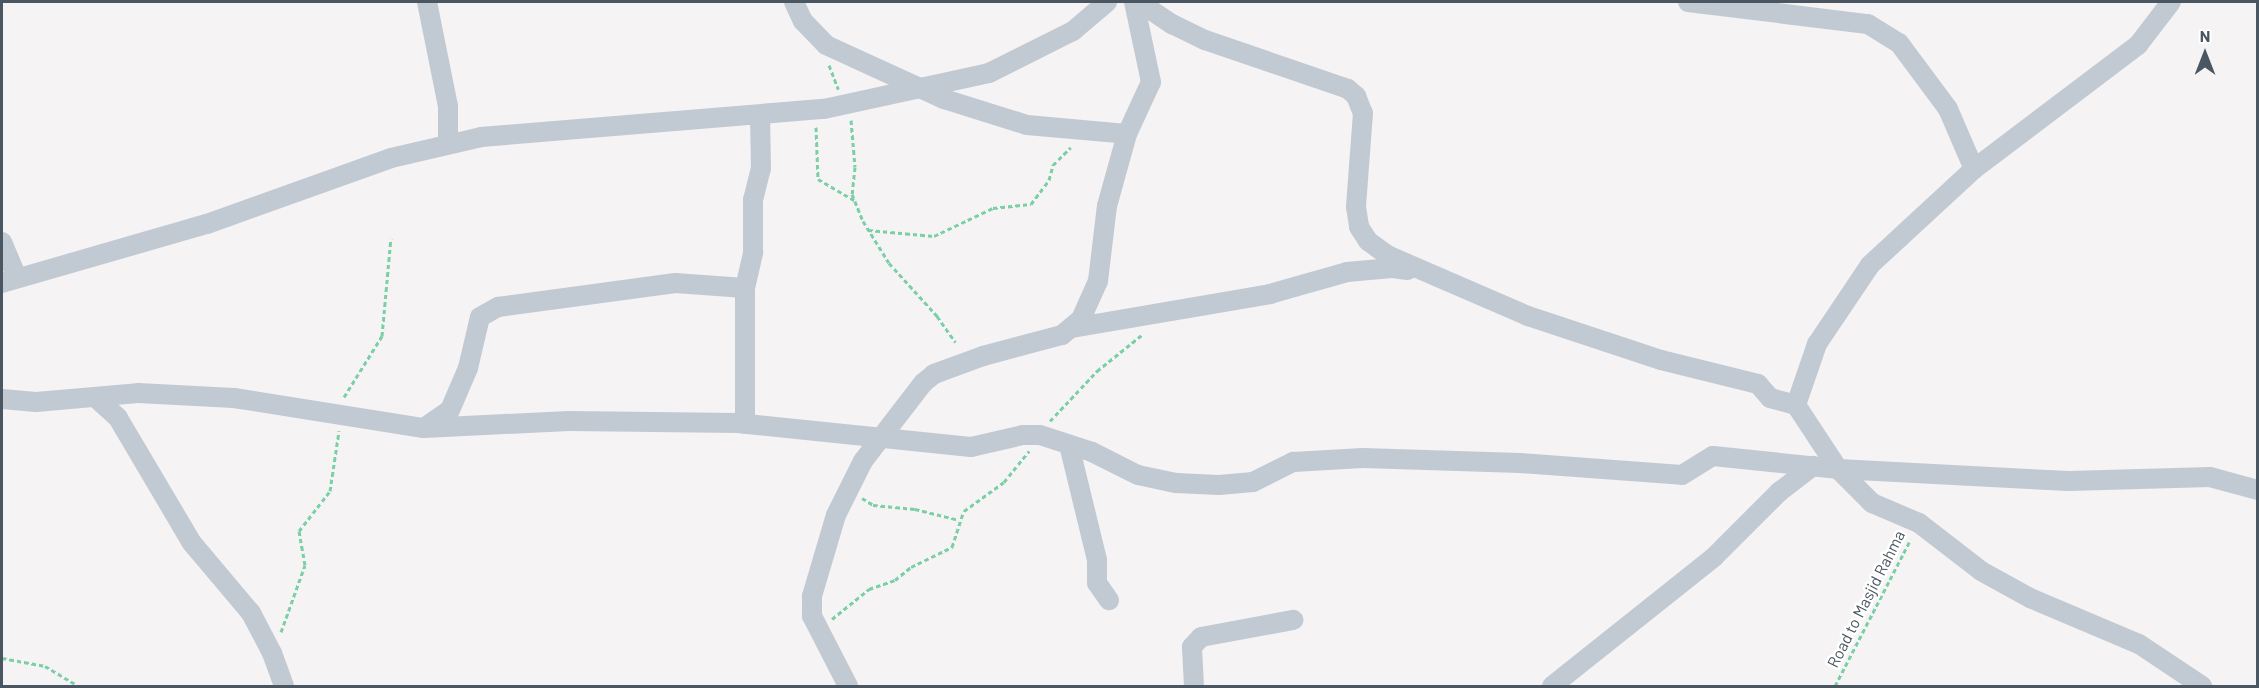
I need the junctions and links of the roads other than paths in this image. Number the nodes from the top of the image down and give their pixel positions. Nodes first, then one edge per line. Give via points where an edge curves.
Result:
1 (427, 2) edge
2 (794, 2) edge
3 (1134, 2) edge
4 (1139, 2) edge
5 (1688, 2) edge
6 (2171, 2) edge
7 (1103, 3) edge
8 (924, 89) junction
9 (760, 115) junction
10 (1127, 134) junction
11 (448, 144) junction
12 (1974, 169) junction
13 (2, 242) edge
14 (1426, 273) junction
15 (9, 280) edge
16 (745, 288) junction
17 (1072, 328) junction
18 (95, 397) junction
19 (2, 399) edge
20 (1796, 405) junction
21 (745, 424) junction
22 (424, 428) junction
23 (880, 438) junction
24 (1069, 445) junction
25 (1813, 466) junction
26 (1838, 469) junction
27 (2258, 490) edge
28 (1109, 600) dead end
29 (1293, 620) dead end
30 (284, 687) edge
31 (848, 687) edge
32 (1194, 687) edge
33 (1552, 687) edge
34 (2202, 687) edge

1 - 11 street via 448,106
2 - 8 street via 803,21 821,41
3 - 10 street via 1151,82
4 - 14 street via 1172,24 1205,39 1348,89 1356,96 1362,113 1356,207 1359,226 1368,241 1387,255
5 - 12 street via 1868,24 1899,43 1948,109
6 - 12 street via 2138,45
7 - 8 street via 1073,31 989,73
8 - 9 street via 824,109
8 - 10 street via 1027,124
9 - 11 street via 552,130
9 - 16 street via 761,168 753,200 753,252
10 - 17 street via 1107,206 1098,281
11 - 15 street via 297,189 207,224
12 - 20 street via 1870,265 1817,344
13 - 15 street
14 - 17 street via 1392,268 1357,270 1270,294
14 - 20 street via 1539,320 1661,360 1758,384 1770,398
16 - 21 street
16 - 22 street via 675,283 498,306 480,317 468,368 450,410
17 - 23 street via 1062,335 934,374
18 - 19 street via 36,402
18 - 22 street via 138,393 234,398
18 - 30 street via 118,418 192,543 251,613
20 - 26 street
21 - 22 street via 569,421
21 - 23 street
23 - 24 street via 971,447 1040,435
23 - 31 street via 848,489 827,539 812,596 815,628
24 - 25 street via 1138,475 1176,483 1219,485 1253,482 1293,462 1363,458 1520,463 1682,475 1713,456
24 - 28 street via 1097,560 1097,583
25 - 26 street
25 - 33 street via 1779,492 1714,557
26 - 27 street via 2070,481 2210,477
26 - 34 street via 1872,503 1919,523 1981,571 2030,598 2139,644
29 - 32 street via 1201,637 1192,646

